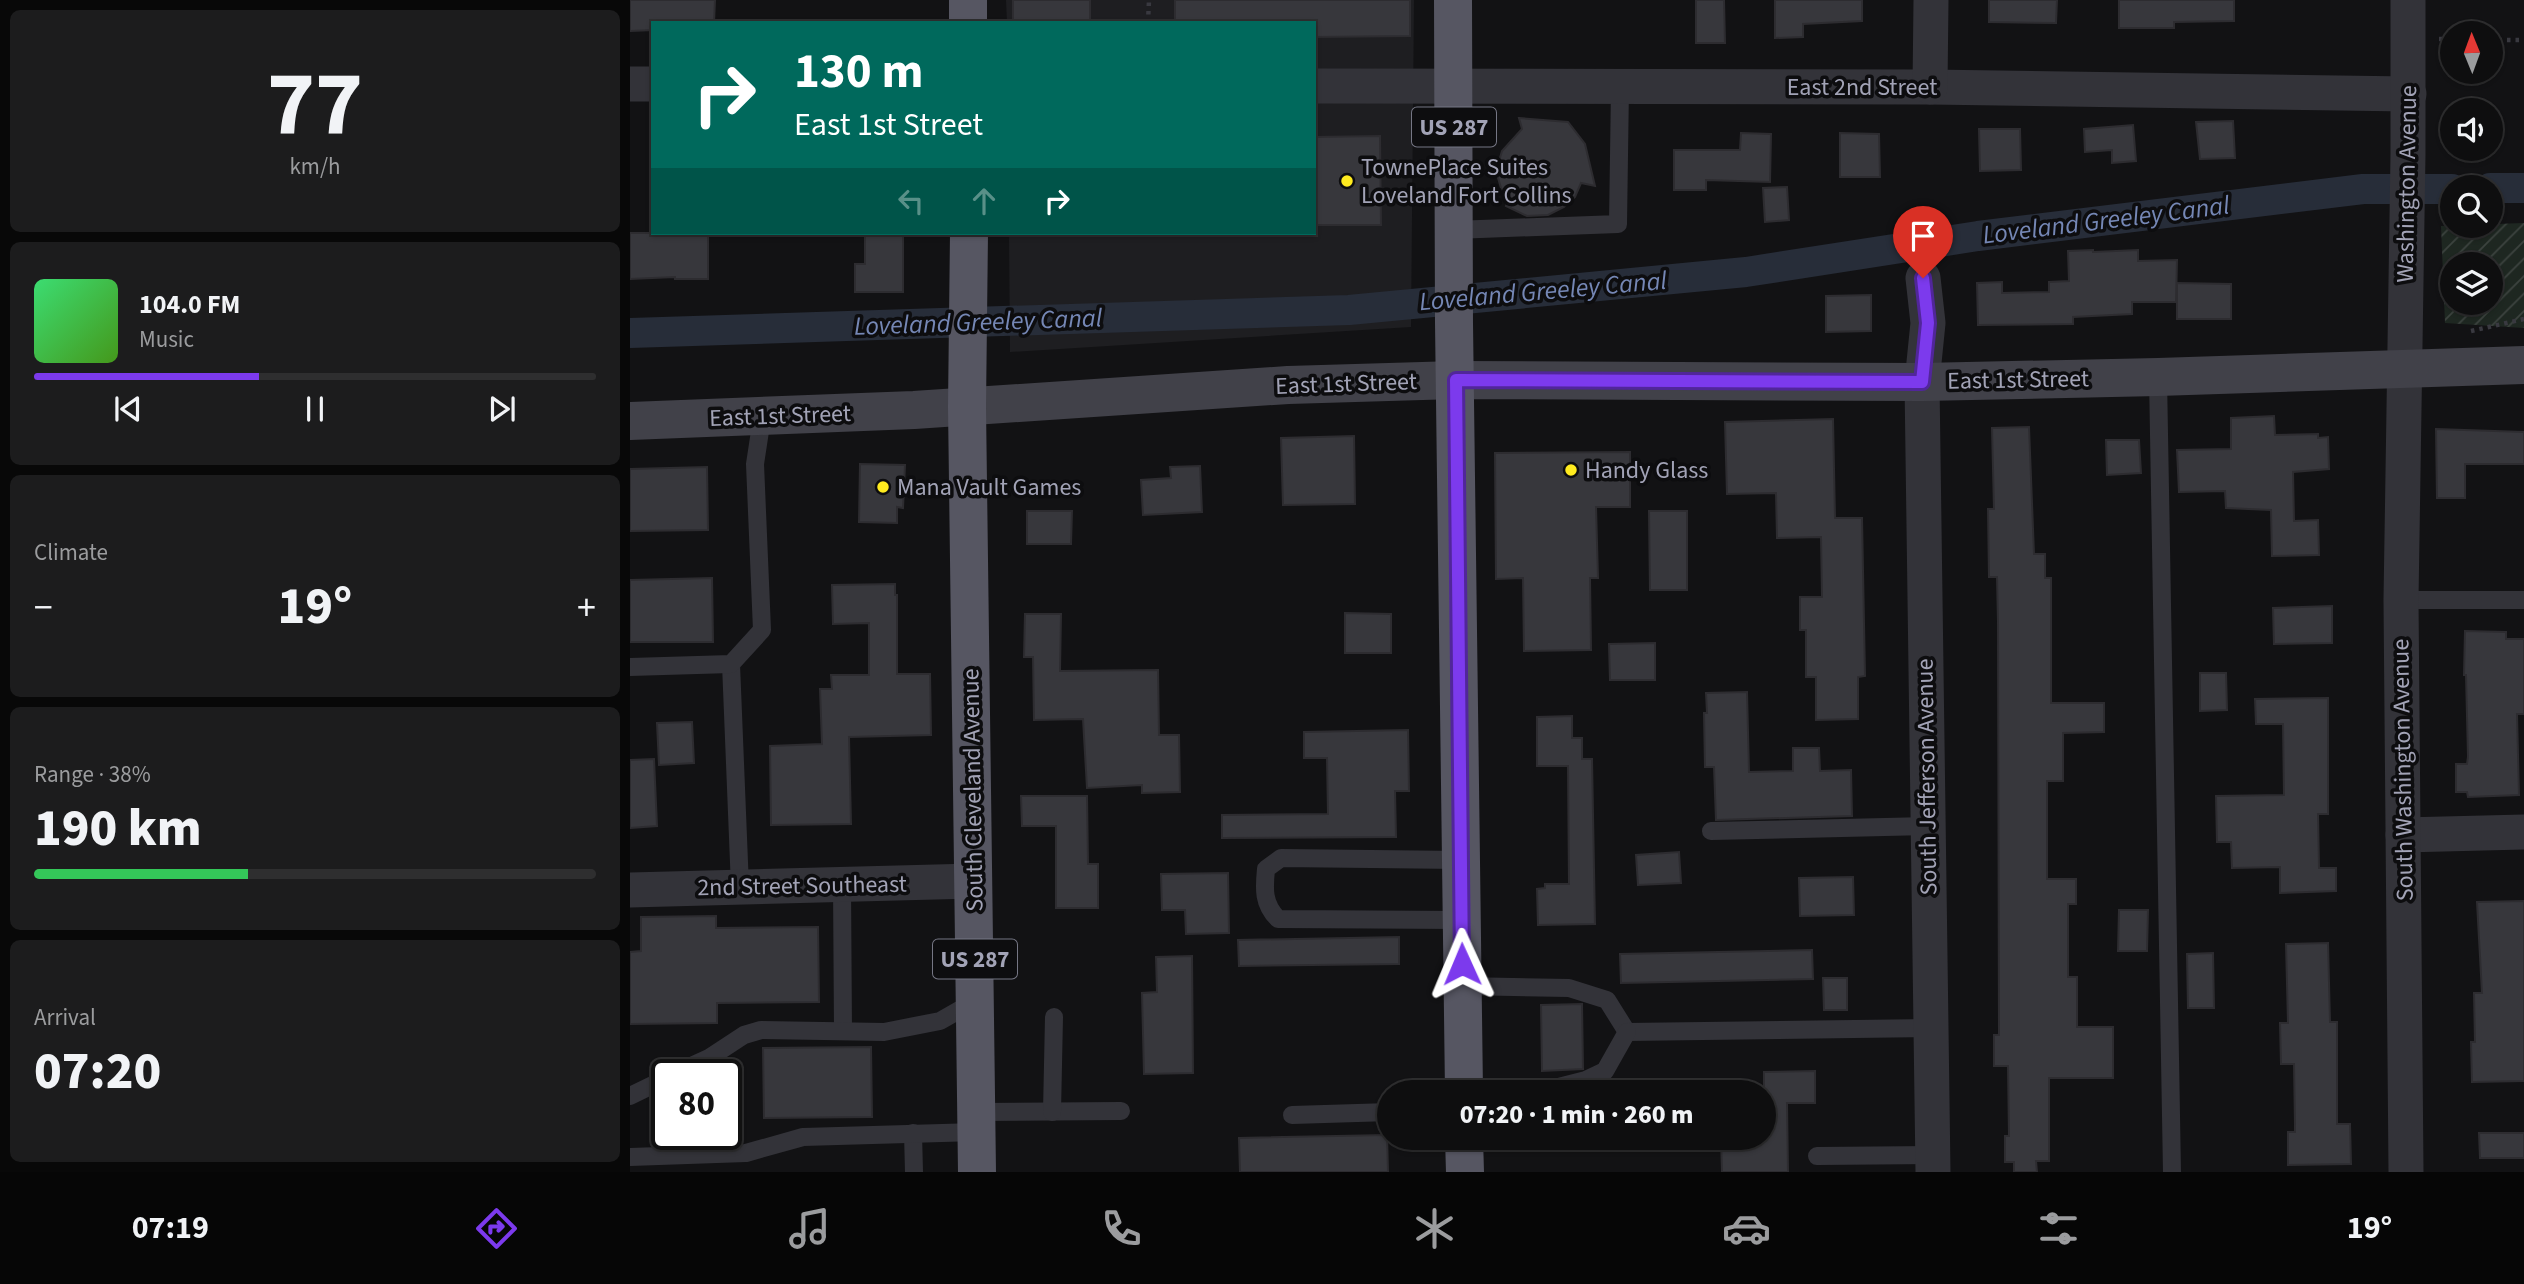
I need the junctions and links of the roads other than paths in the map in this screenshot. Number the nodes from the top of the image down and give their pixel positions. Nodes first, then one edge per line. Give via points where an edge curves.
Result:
1 (968, 0) edge
2 (1453, 0) edge
3 (1931, 0) edge
4 (2408, 0) edge
5 (968, 21) edge
6 (630, 84) edge
7 (651, 84) edge
8 (1316, 86) edge
9 (1453, 87) junction
10 (1620, 87) junction
11 (1930, 87) junction
12 (2409, 94) junction
13 (969, 235) edge
14 (1454, 243) junction
15 (1923, 278) dead end
16 (2524, 365) edge
17 (2404, 368) junction
18 (2158, 377) junction
19 (1456, 380) junction
20 (1922, 382) junction
21 (967, 407) junction
22 (762, 418) junction
23 (630, 421) edge
24 (2401, 600) junction
25 (2524, 600) edge
26 (731, 664) junction
27 (630, 667) edge
28 (1928, 827) junction
29 (1711, 831) dead end
30 (2524, 832) edge
31 (2403, 835) junction
32 (1461, 860) junction
33 (974, 881) junction
34 (842, 884) junction
35 (740, 887) junction
36 (630, 890) edge
37 (1462, 920) junction
38 (1462, 986) junction
39 (975, 1001) junction
40 (1054, 1017) dead end
41 (1931, 1028) junction
42 (843, 1031) junction
43 (1627, 1032) junction
44 (707, 1059) edge
45 (1464, 1080) edge
46 (1586, 1080) edge
47 (651, 1086) edge
48 (630, 1096) edge
49 (1121, 1111) dead end
50 (1052, 1112) junction
51 (1377, 1112) edge
52 (1292, 1115) dead end
53 (976, 1122) junction
54 (913, 1133) junction
55 (1464, 1150) edge
56 (1817, 1156) dead end
57 (630, 1157) edge
58 (1933, 1164) edge
59 (914, 1172) edge
60 (977, 1172) edge
61 (1465, 1172) edge
62 (2172, 1172) edge
63 (2406, 1172) edge

1 - 5 highway
2 - 9 highway, US 287
3 - 11 street
4 - 12 street, Washington Avenue
6 - 7 street
8 - 9 street, East 2nd Street
9 - 10 street, East 2nd Street
9 - 14 highway, US 287
10 - 11 street, East 2nd Street
10 - 14 lane via 1618,224
11 - 12 street, East 2nd Street
12 - 17 street, Washington Avenue
13 - 21 highway, US 287
14 - 19 highway, US 287
15 - 20 street, South Jefferson Avenue via 1928,323
16 - 17 main road, East 1st Street
17 - 18 main road, East 1st Street
17 - 24 street, South Washington Avenue
18 - 20 main road, East 1st Street
18 - 62 lane
19 - 20 main road, East 1st Street
19 - 21 main road, East 1st Street via 1288,385
19 - 32 highway, US 287
20 - 28 street, South Jefferson Avenue
21 - 22 main road, East 1st Street
21 - 33 highway, South Cleveland Avenue / US 287
22 - 23 main road, East 1st Street
22 - 26 lane via 755,464 762,630
24 - 25 lane
24 - 31 street, South Washington Avenue
26 - 27 lane
26 - 35 lane
28 - 29 lane
28 - 41 street, South Jefferson Avenue
30 - 31 street
31 - 63 street, South Washington Avenue
32 - 37 highway, US 287
32 - 37 lane via 1282,858 1266,869 1264,884 1269,909 1278,919
33 - 34 street, 2nd Street Southeast
33 - 39 highway, South Cleveland Avenue / US 287
34 - 35 street, 2nd Street Southeast
34 - 42 lane
35 - 36 street, 2nd Street Southeast
37 - 38 highway, US 287
38 - 43 lane via 1569,988 1607,1000
38 - 45 highway, US 287
39 - 42 lane via 940,1021 884,1032
39 - 53 highway, South Cleveland Avenue / US 287
40 - 50 lane
41 - 43 lane
41 - 58 street, South Jefferson Avenue
42 - 44 lane via 761,1030 744,1035
43 - 46 lane via 1605,1071
47 - 48 lane
49 - 50 lane
50 - 53 lane
51 - 52 lane
53 - 54 lane
53 - 60 highway, South Cleveland Avenue / US 287
54 - 57 lane via 803,1137 746,1153
54 - 59 lane
55 - 61 highway
56 - 58 lane

